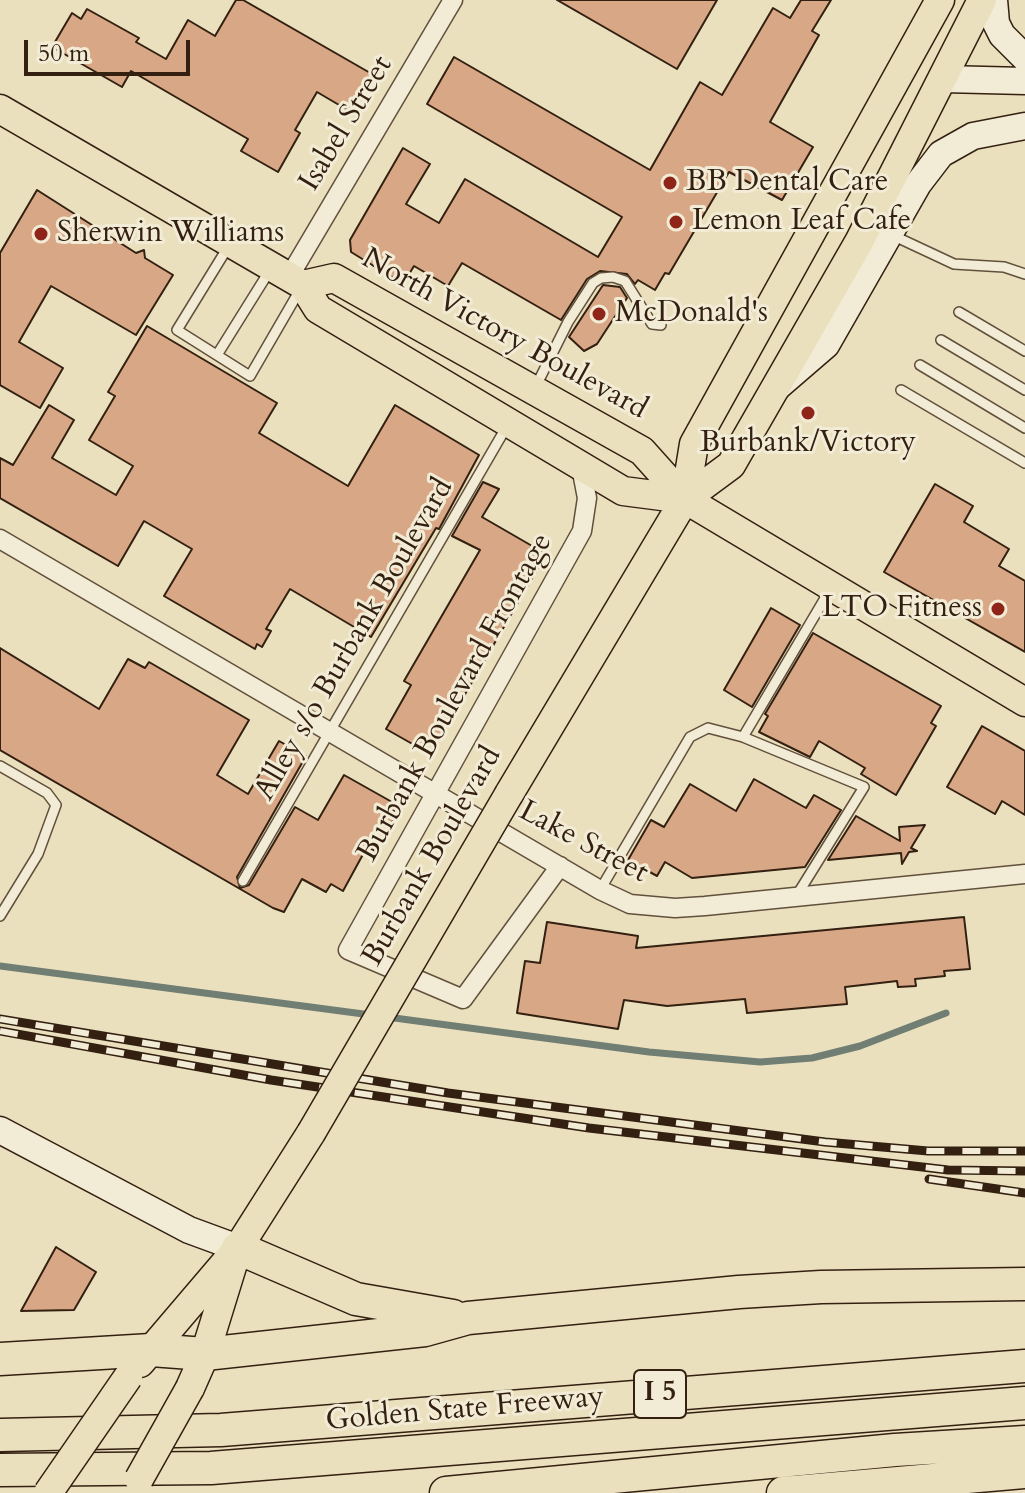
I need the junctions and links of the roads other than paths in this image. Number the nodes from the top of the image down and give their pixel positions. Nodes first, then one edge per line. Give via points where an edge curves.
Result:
1 (453, 0) edge
2 (940, 0) edge
3 (982, 0) edge
4 (994, 0) edge
5 (1025, 58) edge
6 (897, 79) junction
7 (943, 79) junction
8 (1025, 81) edge
9 (0, 109) edge
10 (1025, 126) edge
11 (890, 235) junction
12 (230, 243) junction
13 (1025, 274) edge
14 (288, 276) junction
15 (959, 312) dead end
16 (661, 325) dead end
17 (941, 340) dead end
18 (1025, 351) edge
19 (217, 355) junction
20 (920, 365) dead end
21 (775, 389) junction
22 (901, 390) dead end
23 (1025, 390) edge
24 (533, 391) junction
25 (508, 423) junction
26 (1025, 428) edge
27 (1025, 463) edge
28 (581, 467) junction
29 (685, 499) junction
30 (0, 539) edge
31 (833, 585) junction
32 (1025, 702) edge
33 (330, 732) junction
34 (743, 737) junction
35 (0, 766) edge
36 (436, 792) junction
37 (560, 866) junction
38 (1025, 874) edge
39 (243, 881) dead end
40 (600, 890) junction
41 (794, 899) junction
42 (0, 916) edge
43 (0, 1130) edge
44 (238, 1248) junction
45 (1025, 1284) edge
46 (468, 1318) junction
47 (151, 1350) junction
48 (205, 1354) junction
49 (0, 1359) edge
50 (1025, 1366) edge
51 (1025, 1403) edge
52 (0, 1435) edge
53 (1025, 1442) edge
54 (0, 1470) edge
55 (1025, 1472) edge
56 (48, 1493) edge
57 (131, 1493) edge
58 (446, 1493) edge
59 (783, 1493) edge

1 - 14 street, Isabel Street
2 - 6 main road, Burbank Boulevard
3 - 7 main road, Burbank Boulevard
4 - 5 main road via 1002,35
6 - 7 main road
6 - 29 main road, Burbank Boulevard via 694,444
7 - 8 main road
7 - 21 main road, Burbank Boulevard via 853,254
9 - 12 main road
10 - 11 main road via 973,136 941,154
11 - 13 lane via 954,264 1004,267
11 - 21 main road via 826,345
12 - 14 main road
12 - 19 lane via 177,330
14 - 19 lane
14 - 19 lane via 250,376
14 - 24 main road, North Victory Boulevard via 334,278
14 - 25 main road via 318,309
15 - 18 lane
16 - 24 lane via 652,324 625,281 601,278 568,322
17 - 23 lane
20 - 26 lane
21 - 29 main road, Burbank Boulevard via 731,465
22 - 27 lane
24 - 29 main road, North Victory Boulevard via 642,451
25 - 28 main road
25 - 33 lane, Alley s/o Burbank Boulevard
28 - 29 main road via 623,491
28 - 36 street, Burbank Boulevard Frontage via 587,498 582,531
29 - 31 main road
29 - 44 main road, Burbank Boulevard, bridge
30 - 33 street, Lake Street
31 - 32 main road
31 - 34 lane
33 - 36 street, Lake Street
33 - 39 lane, Alley s/o Burbank Boulevard
34 - 40 lane via 708,728 690,737
34 - 41 lane via 864,787
35 - 42 lane via 47,793 56,805 38,854
36 - 37 street, Lake Street
36 - 37 street, Burbank Boulevard Frontage via 348,950 463,999
37 - 40 street, Lake Street
38 - 41 street, Lake Street
40 - 41 street, Lake Street via 649,908
43 - 44 main road via 189,1230
44 - 46 highway via 356,1299
44 - 47 main road, Burbank Boulevard
44 - 48 main road, Burbank Boulevard
45 - 46 highway via 821,1287
46 - 48 highway via 425,1330
47 - 48 highway
47 - 49 highway
47 - 56 main road, Burbank Boulevard, bridge
48 - 57 main road, Burbank Boulevard, bridge
50 - 52 highway, Golden State Freeway / I 5 via 221,1430
51 - 54 highway via 211,1468
53 - 58 highway
55 - 59 highway

